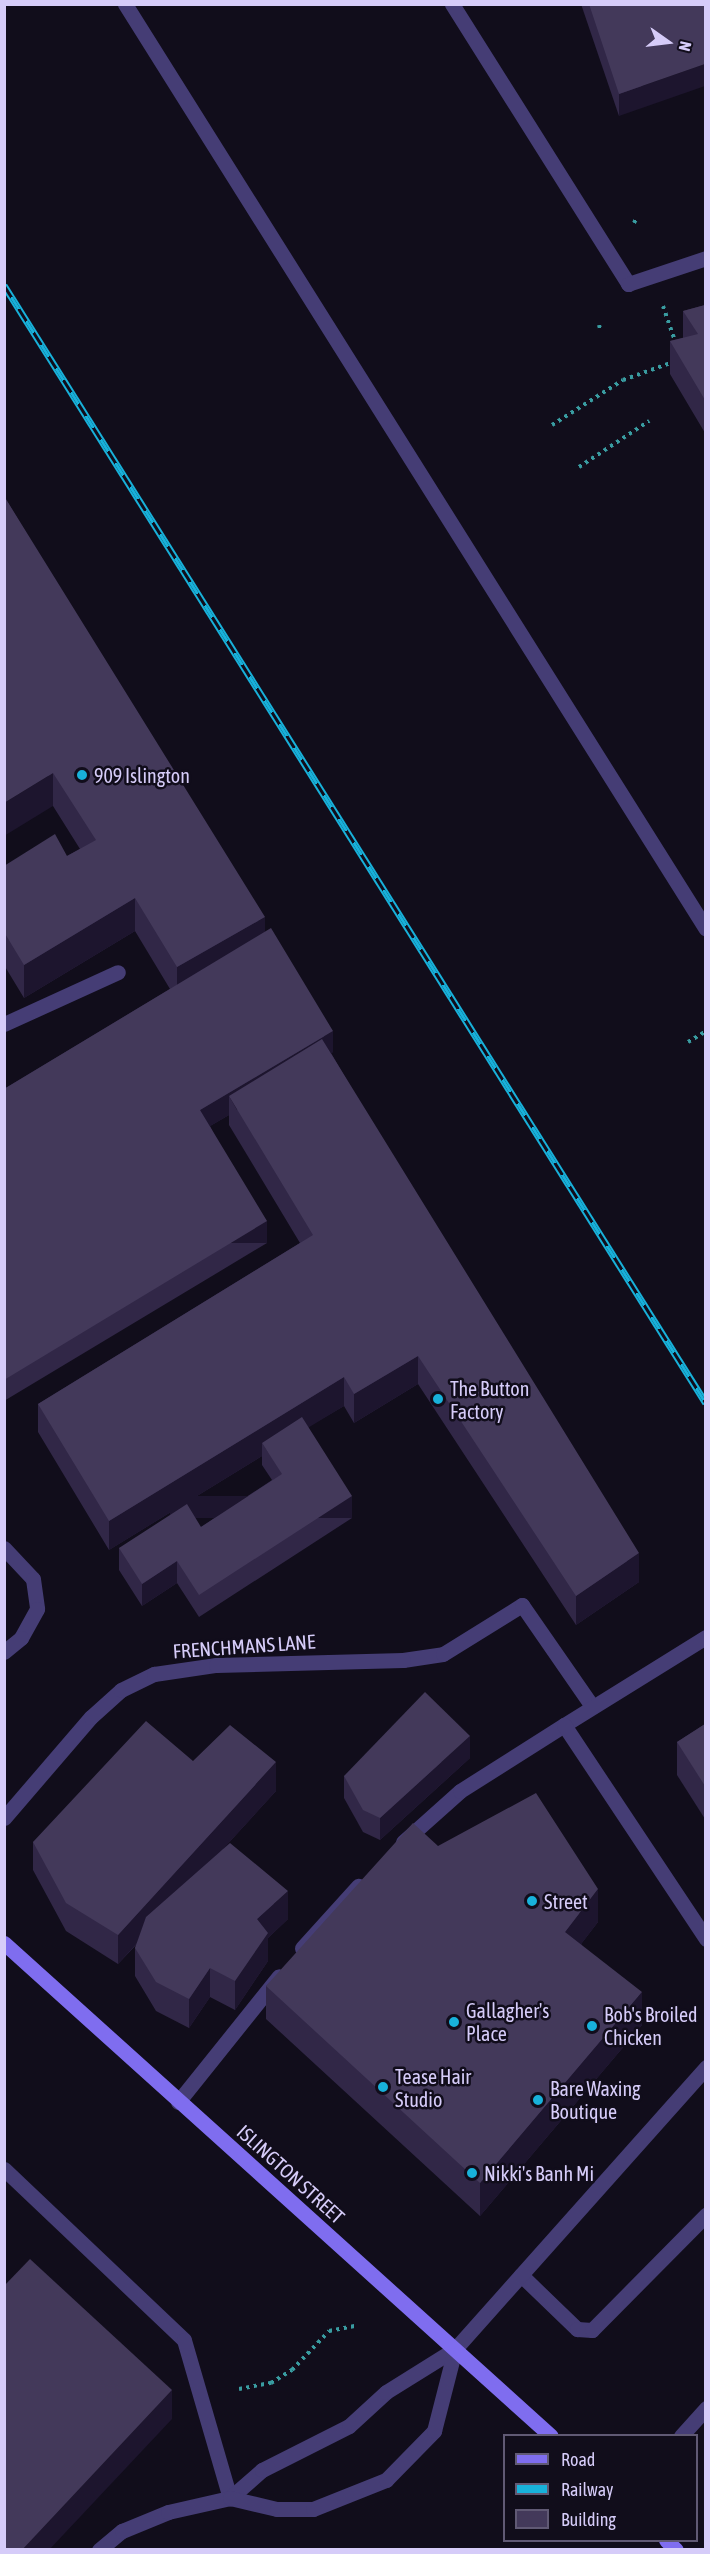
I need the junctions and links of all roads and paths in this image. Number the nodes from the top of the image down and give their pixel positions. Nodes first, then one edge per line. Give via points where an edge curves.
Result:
1 (125, 4) edge
2 (452, 4) edge
3 (705, 258) edge
4 (661, 303) dead end
5 (599, 325) dead end
6 (601, 332) dead end
7 (678, 349) edge
8 (682, 359) edge
9 (649, 421) dead end
10 (552, 425) dead end
11 (579, 467) dead end
12 (705, 929) edge
13 (118, 972) dead end
14 (4, 1024) edge
15 (705, 1031) edge
16 (688, 1042) dead end
17 (4, 1548) edge
18 (705, 1637) edge
19 (4, 1652) edge
20 (592, 1706) junction
21 (564, 1725) junction
22 (4, 1818) edge
23 (391, 1854) edge
24 (367, 1877) edge
25 (705, 1939) edge
26 (4, 1943) edge
27 (705, 2067) edge
28 (178, 2102) junction
29 (4, 2169) edge
30 (705, 2215) edge
31 (521, 2275) junction
32 (355, 2326) dead end
33 (455, 2349) junction
34 (239, 2389) dead end
35 (705, 2408) edge
36 (549, 2434) edge
37 (683, 2434) edge
38 (230, 2498) junction
39 (99, 2550) edge

1 - 12 street
2 - 3 street via 628,284
4 - 7 path
5 - 6 path
8 - 10 path via 623,380
9 - 11 path
13 - 14 street
15 - 16 path
17 - 19 street via 33,1578 37,1609 21,1638
18 - 20 street
20 - 21 street
20 - 22 street, FRENCHMANS LANE via 522,1605 442,1654 404,1660 216,1665 154,1674 121,1690 91,1717
21 - 23 street via 459,1791
21 - 25 street
24 - 28 street via 327,1917
26 - 28 street, ISLINGTON STREET
27 - 31 street
28 - 33 street, ISLINGTON STREET
29 - 38 street via 184,2340
30 - 31 street via 592,2330 577,2329
31 - 33 street
32 - 34 path via 329,2331 292,2370 271,2383
33 - 36 street, ISLINGTON STREET
33 - 38 street via 386,2392 349,2426 262,2470
33 - 38 street via 434,2432 386,2480 313,2510 277,2509
35 - 37 street
38 - 39 street via 154,2516

